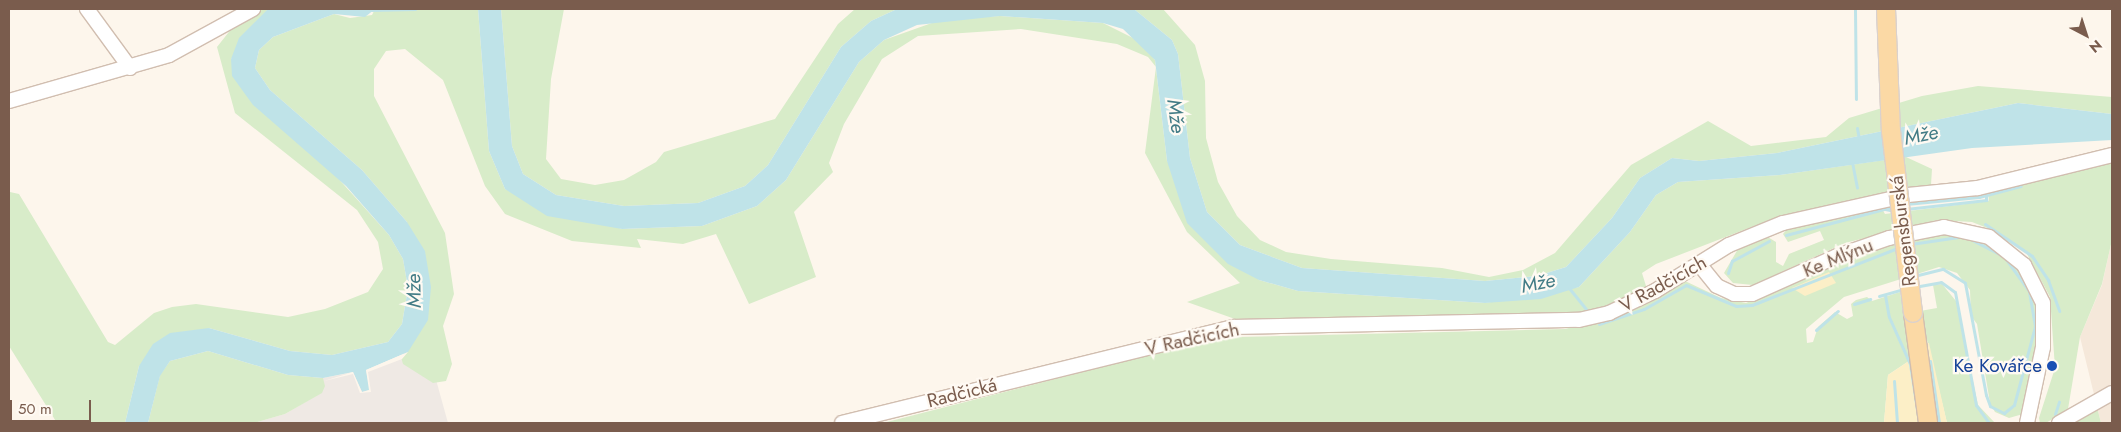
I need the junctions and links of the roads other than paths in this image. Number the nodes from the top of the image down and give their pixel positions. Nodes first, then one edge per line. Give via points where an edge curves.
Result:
1 (87, 9) edge
2 (253, 9) edge
3 (1886, 9) edge
4 (130, 68) junction
5 (9, 101) edge
6 (2112, 155) edge
7 (1699, 264) junction
8 (1083, 363) joint
9 (2112, 393) edge
10 (842, 423) edge
11 (1928, 423) edge
12 (2026, 423) edge
13 (2059, 423) edge

1 - 4 street
2 - 4 street via 169,55
3 - 11 main road, Regensburská, bridge via 1891,131
4 - 5 street
6 - 7 street, V Radčicích via 1978,188 1908,195 1809,216 1762,230
7 - 8 street, V Radčicích via 1626,307 1579,320 1233,327
7 - 12 street, Ke Mlýnu via 1717,286 1734,294 1752,294 1889,238 1944,228 1989,237 2024,265 2043,303 2043,347
8 - 10 street, Radčická
9 - 13 street

